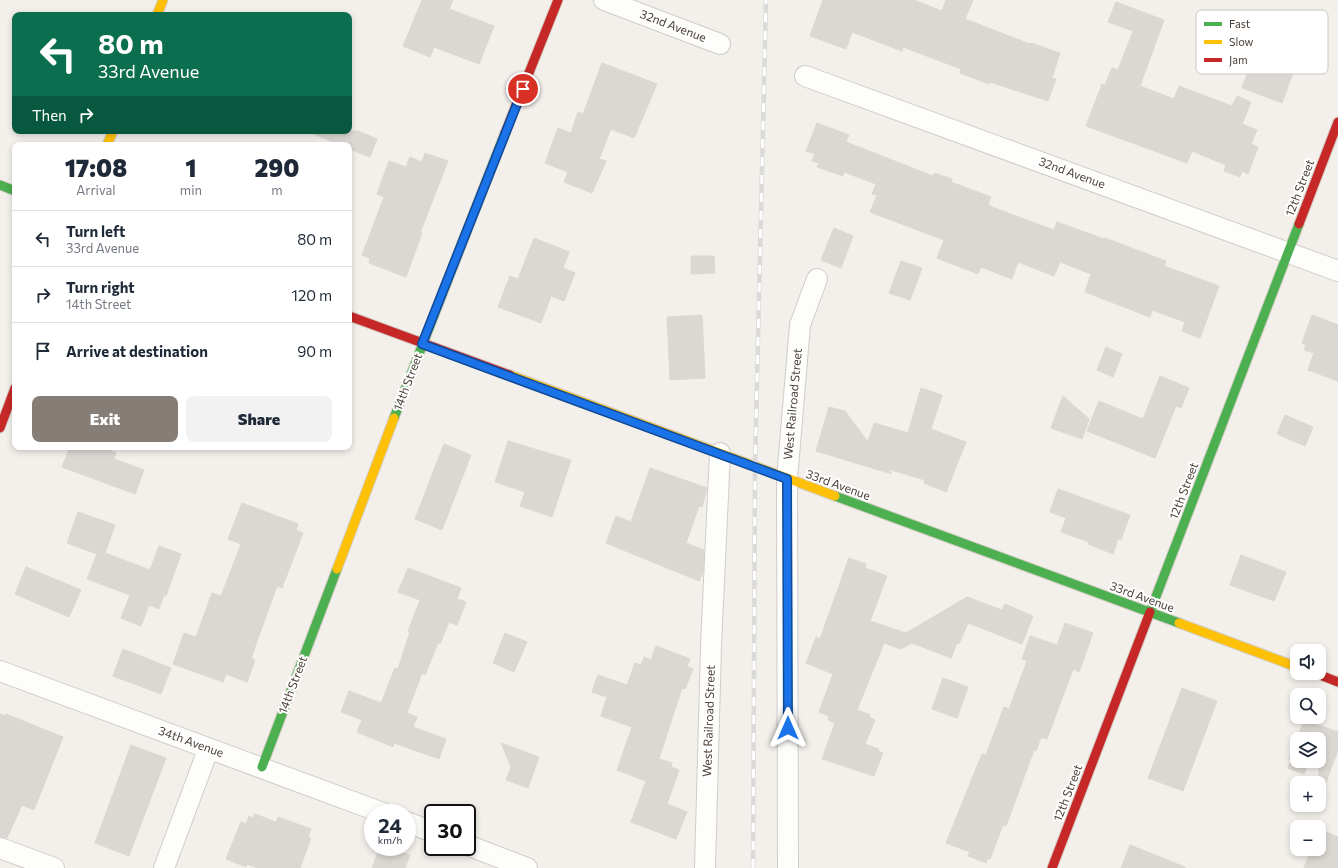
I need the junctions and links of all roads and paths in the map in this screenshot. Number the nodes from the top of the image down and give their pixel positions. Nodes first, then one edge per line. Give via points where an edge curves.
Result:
1 (163, 0) edge
2 (558, 0) edge
3 (604, 0) edge
4 (158, 12) edge
5 (720, 44) dead end
6 (805, 76) dead end
7 (1338, 122) edge
8 (0, 185) edge
9 (12, 190) edge
10 (1288, 252) junction
11 (1338, 271) edge
12 (817, 279) dead end
13 (352, 317) edge
14 (422, 344) junction
15 (12, 396) edge
16 (0, 428) edge
17 (720, 453) junction
18 (787, 479) junction
19 (1150, 613) junction
20 (1290, 664) edge
21 (0, 671) edge
22 (1326, 677) edge
23 (1338, 682) edge
24 (208, 750) junction
25 (262, 767) junction
26 (364, 806) edge
27 (0, 848) edge
28 (476, 848) edge
29 (54, 868) edge
30 (164, 868) edge
31 (527, 868) edge
32 (705, 868) edge
33 (788, 868) edge
34 (1052, 868) edge

1 - 4 street
2 - 14 street, 14th Street
3 - 5 street, 32nd Avenue
6 - 10 street, 32nd Avenue
7 - 10 street, 12th Street
8 - 9 street
10 - 11 street, 32nd Avenue
10 - 19 street, 12th Street
12 - 18 street, West Railroad Street via 800,325
13 - 14 street, 33rd Avenue
14 - 17 street, 33rd Avenue
14 - 25 street, 14th Street
15 - 16 street
17 - 18 street, 33rd Avenue
17 - 32 street, West Railroad Street
18 - 19 street, 33rd Avenue
18 - 33 street, West Railroad Street
19 - 20 street, 33rd Avenue
19 - 34 street, 12th Street
21 - 24 street, 34th Avenue
22 - 23 street
24 - 25 street, 34th Avenue
24 - 30 street
25 - 26 street, 34th Avenue
27 - 29 street
28 - 31 street

